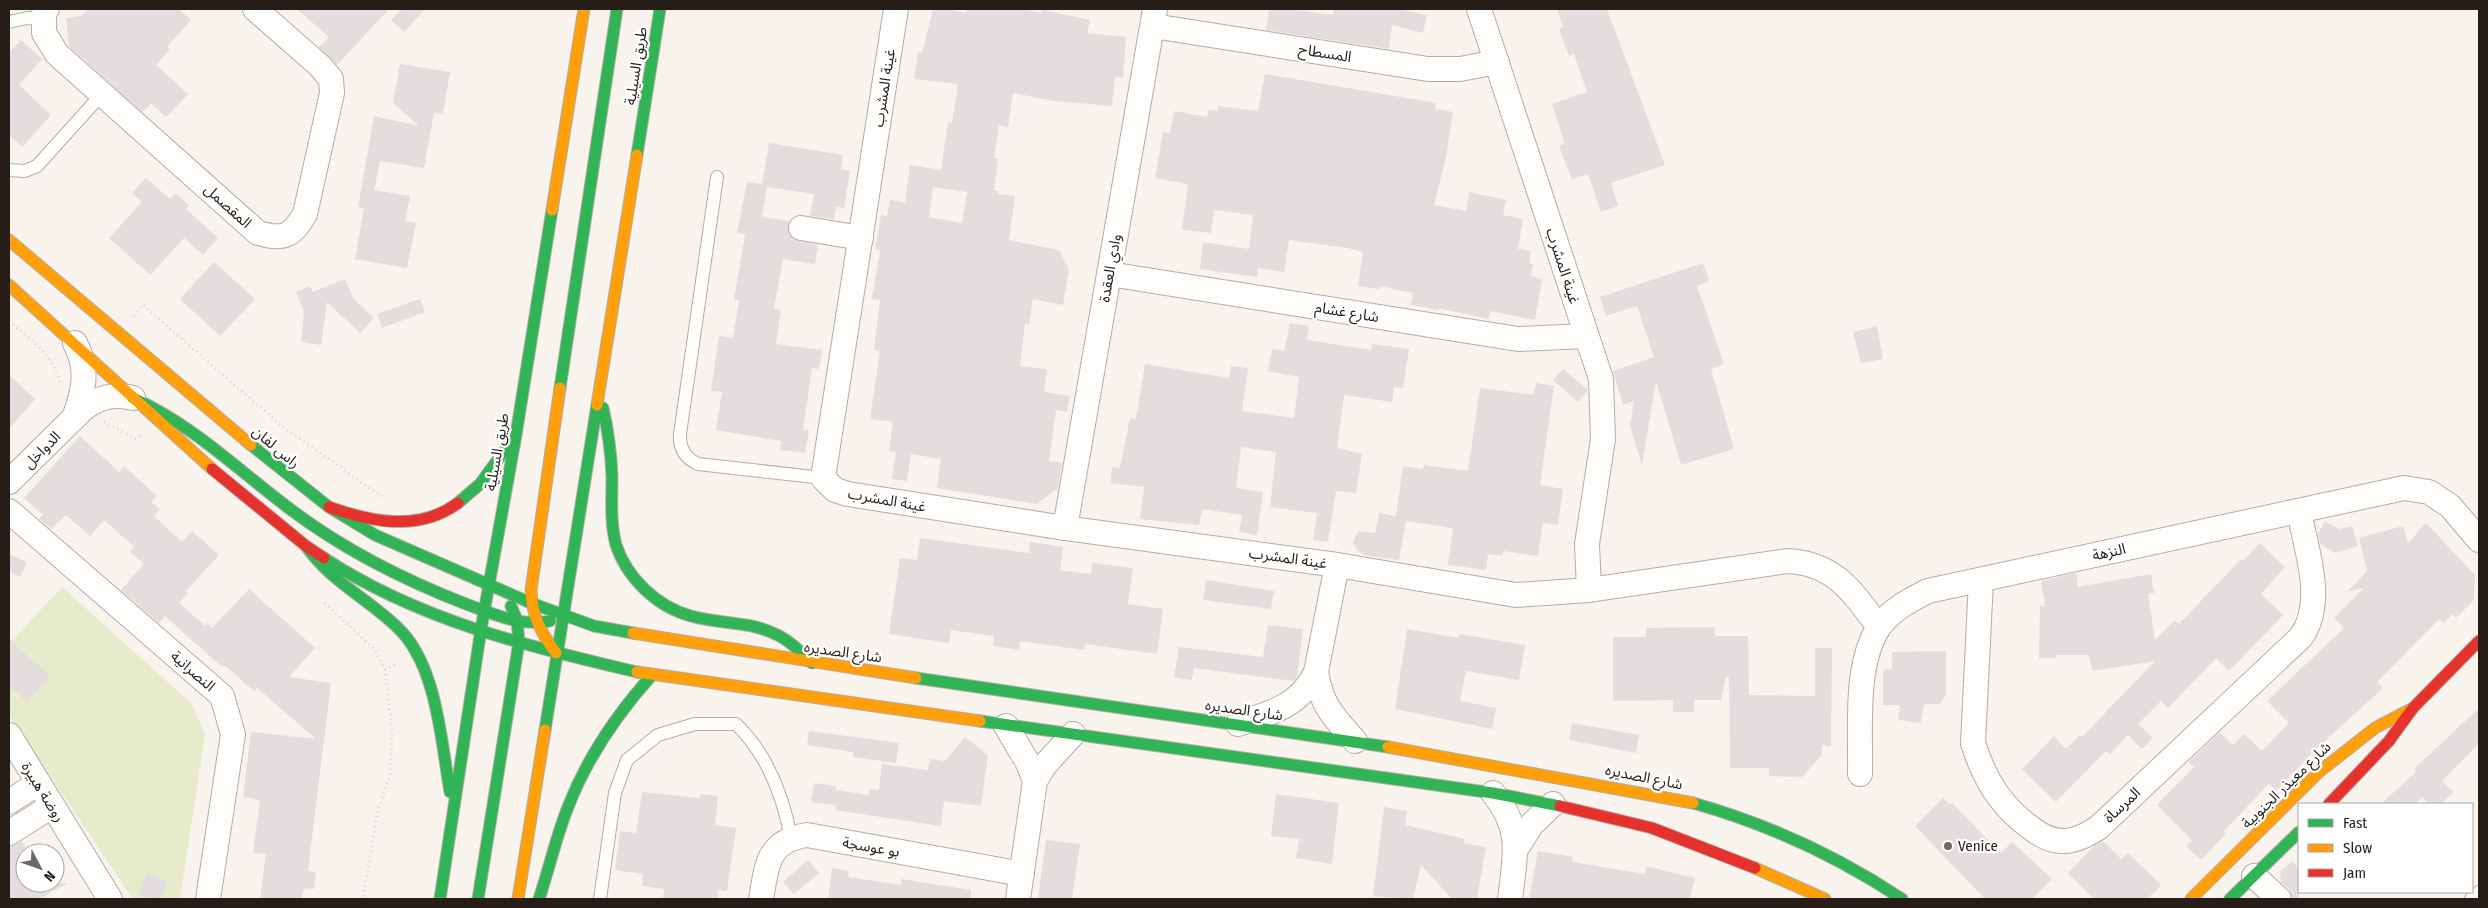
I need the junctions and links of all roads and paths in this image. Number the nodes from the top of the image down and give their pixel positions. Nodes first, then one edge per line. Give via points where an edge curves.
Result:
1 (255, 9) edge
2 (584, 9) edge
3 (617, 9) edge
4 (660, 9) edge
5 (896, 9) edge
6 (1479, 9) edge
7 (45, 14) edge
8 (1154, 17) edge
9 (9, 22) edge
10 (1496, 62) junction
11 (102, 94) junction
12 (9, 170) edge
13 (717, 177) dead end
14 (801, 228) dead end
15 (861, 238) junction
16 (9, 240) edge
17 (1109, 274) junction
18 (9, 284) edge
19 (118, 334) junction
20 (1586, 336) junction
21 (75, 343) junction
22 (599, 391) junction
23 (133, 398) junction
24 (74, 418) junction
25 (516, 435) junction
26 (823, 478) junction
27 (9, 482) edge
28 (329, 507) junction
29 (9, 511) edge
30 (2299, 511) junction
31 (388, 523) junction
32 (1065, 528) junction
33 (2479, 540) edge
34 (306, 546) junction
35 (1337, 565) junction
36 (1981, 580) junction
37 (489, 584) junction
38 (1589, 590) junction
39 (318, 598) dead end
40 (531, 603) junction
41 (484, 610) junction
42 (562, 616) junction
43 (517, 620) junction
44 (535, 623) junction
45 (1879, 627) junction
46 (481, 629) junction
47 (2479, 641) edge
48 (518, 642) junction
49 (556, 653) junction
50 (812, 663) junction
51 (1316, 672) junction
52 (652, 675) junction
53 (2413, 708) junction
54 (1238, 724) junction
55 (1006, 726) junction
56 (1073, 734) junction
57 (9, 735) edge
58 (1355, 741) junction
59 (1860, 774) dead end
60 (1035, 781) junction
61 (38, 783) junction
62 (1494, 793) junction
63 (9, 802) edge
64 (2330, 803) edge
65 (1553, 804) junction
66 (52, 806) junction
67 (454, 812) junction
68 (9, 833) edge
69 (2298, 833) edge
70 (791, 838) junction
71 (1516, 849) junction
72 (1022, 874) junction
73 (2254, 876) junction
74 (2479, 892) edge
75 (110, 899) edge
76 (208, 899) edge
77 (363, 899) edge
78 (440, 899) edge
79 (478, 899) edge
80 (518, 899) edge
81 (539, 899) edge
82 (600, 899) edge
83 (761, 899) edge
84 (1018, 899) edge
85 (1510, 899) edge
86 (1825, 899) edge
87 (1902, 899) edge
88 (2191, 899) edge
89 (2230, 899) edge
90 (2279, 899) edge
91 (2471, 899) edge

1 - 11 street, المقصمل via 331,79 332,93 305,214 294,231 277,238 258,232
2 - 25 main road, طريق السيلية
3 - 40 main road
4 - 22 main road, طريق السيلية
5 - 15 street, غينة المشرب
6 - 10 street, غينة المشرب
7 - 9 lane
7 - 11 street, المقصمل via 44,33 57,54
8 - 10 street, المسطاح via 1428,69 1460,69
8 - 17 street, وادي العقدة
10 - 20 street, غينة المشرب
11 - 12 lane via 37,166 25,171
13 - 26 lane via 680,434 682,449 698,464
14 - 15 street
15 - 26 street, غينة المشرب
16 - 19 main road, راس لفان
17 - 20 street, شارع غشام via 1518,339
17 - 32 street, وادي العقدة
18 - 21 main road
19 - 28 main road, راس لفان
19 - 31 path via 143,305 283,427 389,501
20 - 38 street, غينة المشرب via 1601,379 1603,439 1587,544
21 - 23 main road
21 - 24 street, الدواخل via 86,371
22 - 42 main road, طريق السيلية
22 - 50 main road via 609,437 610,508 614,531 619,550 640,584 655,598 690,615 768,630 794,645
23 - 24 street, الدواخل via 124,395 95,400
23 - 34 main road via 202,461
23 - 41 main road via 184,424 290,509 334,539 435,590
24 - 27 street, الدواخل
25 - 31 main road via 466,498 426,519
25 - 37 main road, طريق السيلية
26 - 32 street, غينة المشرب via 835,490 848,494
28 - 31 main road via 368,521
28 - 37 main road, راس لفان via 383,539
29 - 76 street, النصرانية via 222,696 234,734
30 - 33 street, النزهة via 2404,488 2429,492 2450,506
30 - 36 street, النزهة
30 - 36 street, المرساة via 2314,606 2301,637 2098,828 2083,837 2065,841 2045,838 2008,809 1995,793 1979,762 1973,743
32 - 35 street, غينة المشرب
34 - 46 main road via 352,577 401,602
34 - 67 main road via 324,571 384,614 418,650 436,714
35 - 38 street, غينة المشرب via 1516,595
35 - 51 street, غينة المشرب
36 - 45 street, النزهة via 1928,590 1901,605
37 - 40 main road, راس لفان
37 - 41 main road, طريق السيلية
37 - 43 main road via 508,601
38 - 45 street, غينة المشرب via 1788,561 1806,562 1839,578
39 - 77 path via 375,650 385,670 392,730 390,776 378,809
40 - 42 main road, راس لفان
40 - 44 main road
41 - 43 main road
41 - 46 main road, طريق السيلية
42 - 44 main road via 545,623
42 - 49 main road, طريق السيلية
42 - 50 main road, شارع الصديره via 594,626
43 - 44 main road
43 - 48 main road
44 - 49 main road
45 - 59 street, النزهة via 1867,653 1862,683
46 - 48 main road
46 - 67 main road, طريق السيلية
47 - 53 main road, شارع معيذر الجنوبية
48 - 49 main road
48 - 79 main road
49 - 52 main road
49 - 80 main road, طريق السيلية
50 - 54 main road, شارع الصديره
51 - 54 street, غينة المشرب via 1305,692 1288,706
51 - 58 street via 1326,707
52 - 55 main road
52 - 81 main road via 632,696 593,756 572,798
53 - 64 main road, شارع معيذر الجنوبية via 2383,748
53 - 88 main road, شارع معيذر الجنوبية via 2375,728 2319,772
54 - 58 main road, شارع الصديره
55 - 56 main road
55 - 60 street via 1028,762
56 - 60 street
56 - 62 main road
57 - 61 street, روضة هبيرة
58 - 87 main road, شارع الصديره via 1626,788 1726,811 1774,828 1821,850 1866,874
60 - 72 street
61 - 63 street
61 - 66 street, روضة هبيرة
62 - 65 main road
62 - 71 street via 1510,819
65 - 71 street via 1532,824
65 - 86 main road via 1636,823 1769,873
66 - 68 street
66 - 75 street, روضة هبيرة
67 - 78 main road, طريق السيلية
69 - 73 main road
70 - 72 street, بو عوسجة via 806,835
70 - 82 lane via 785,804 772,774 754,742 736,724 695,724 658,735 627,760 615,793
70 - 83 street via 777,846 770,858
71 - 85 street
72 - 84 street
73 - 89 main road
73 - 90 street
74 - 91 lane

